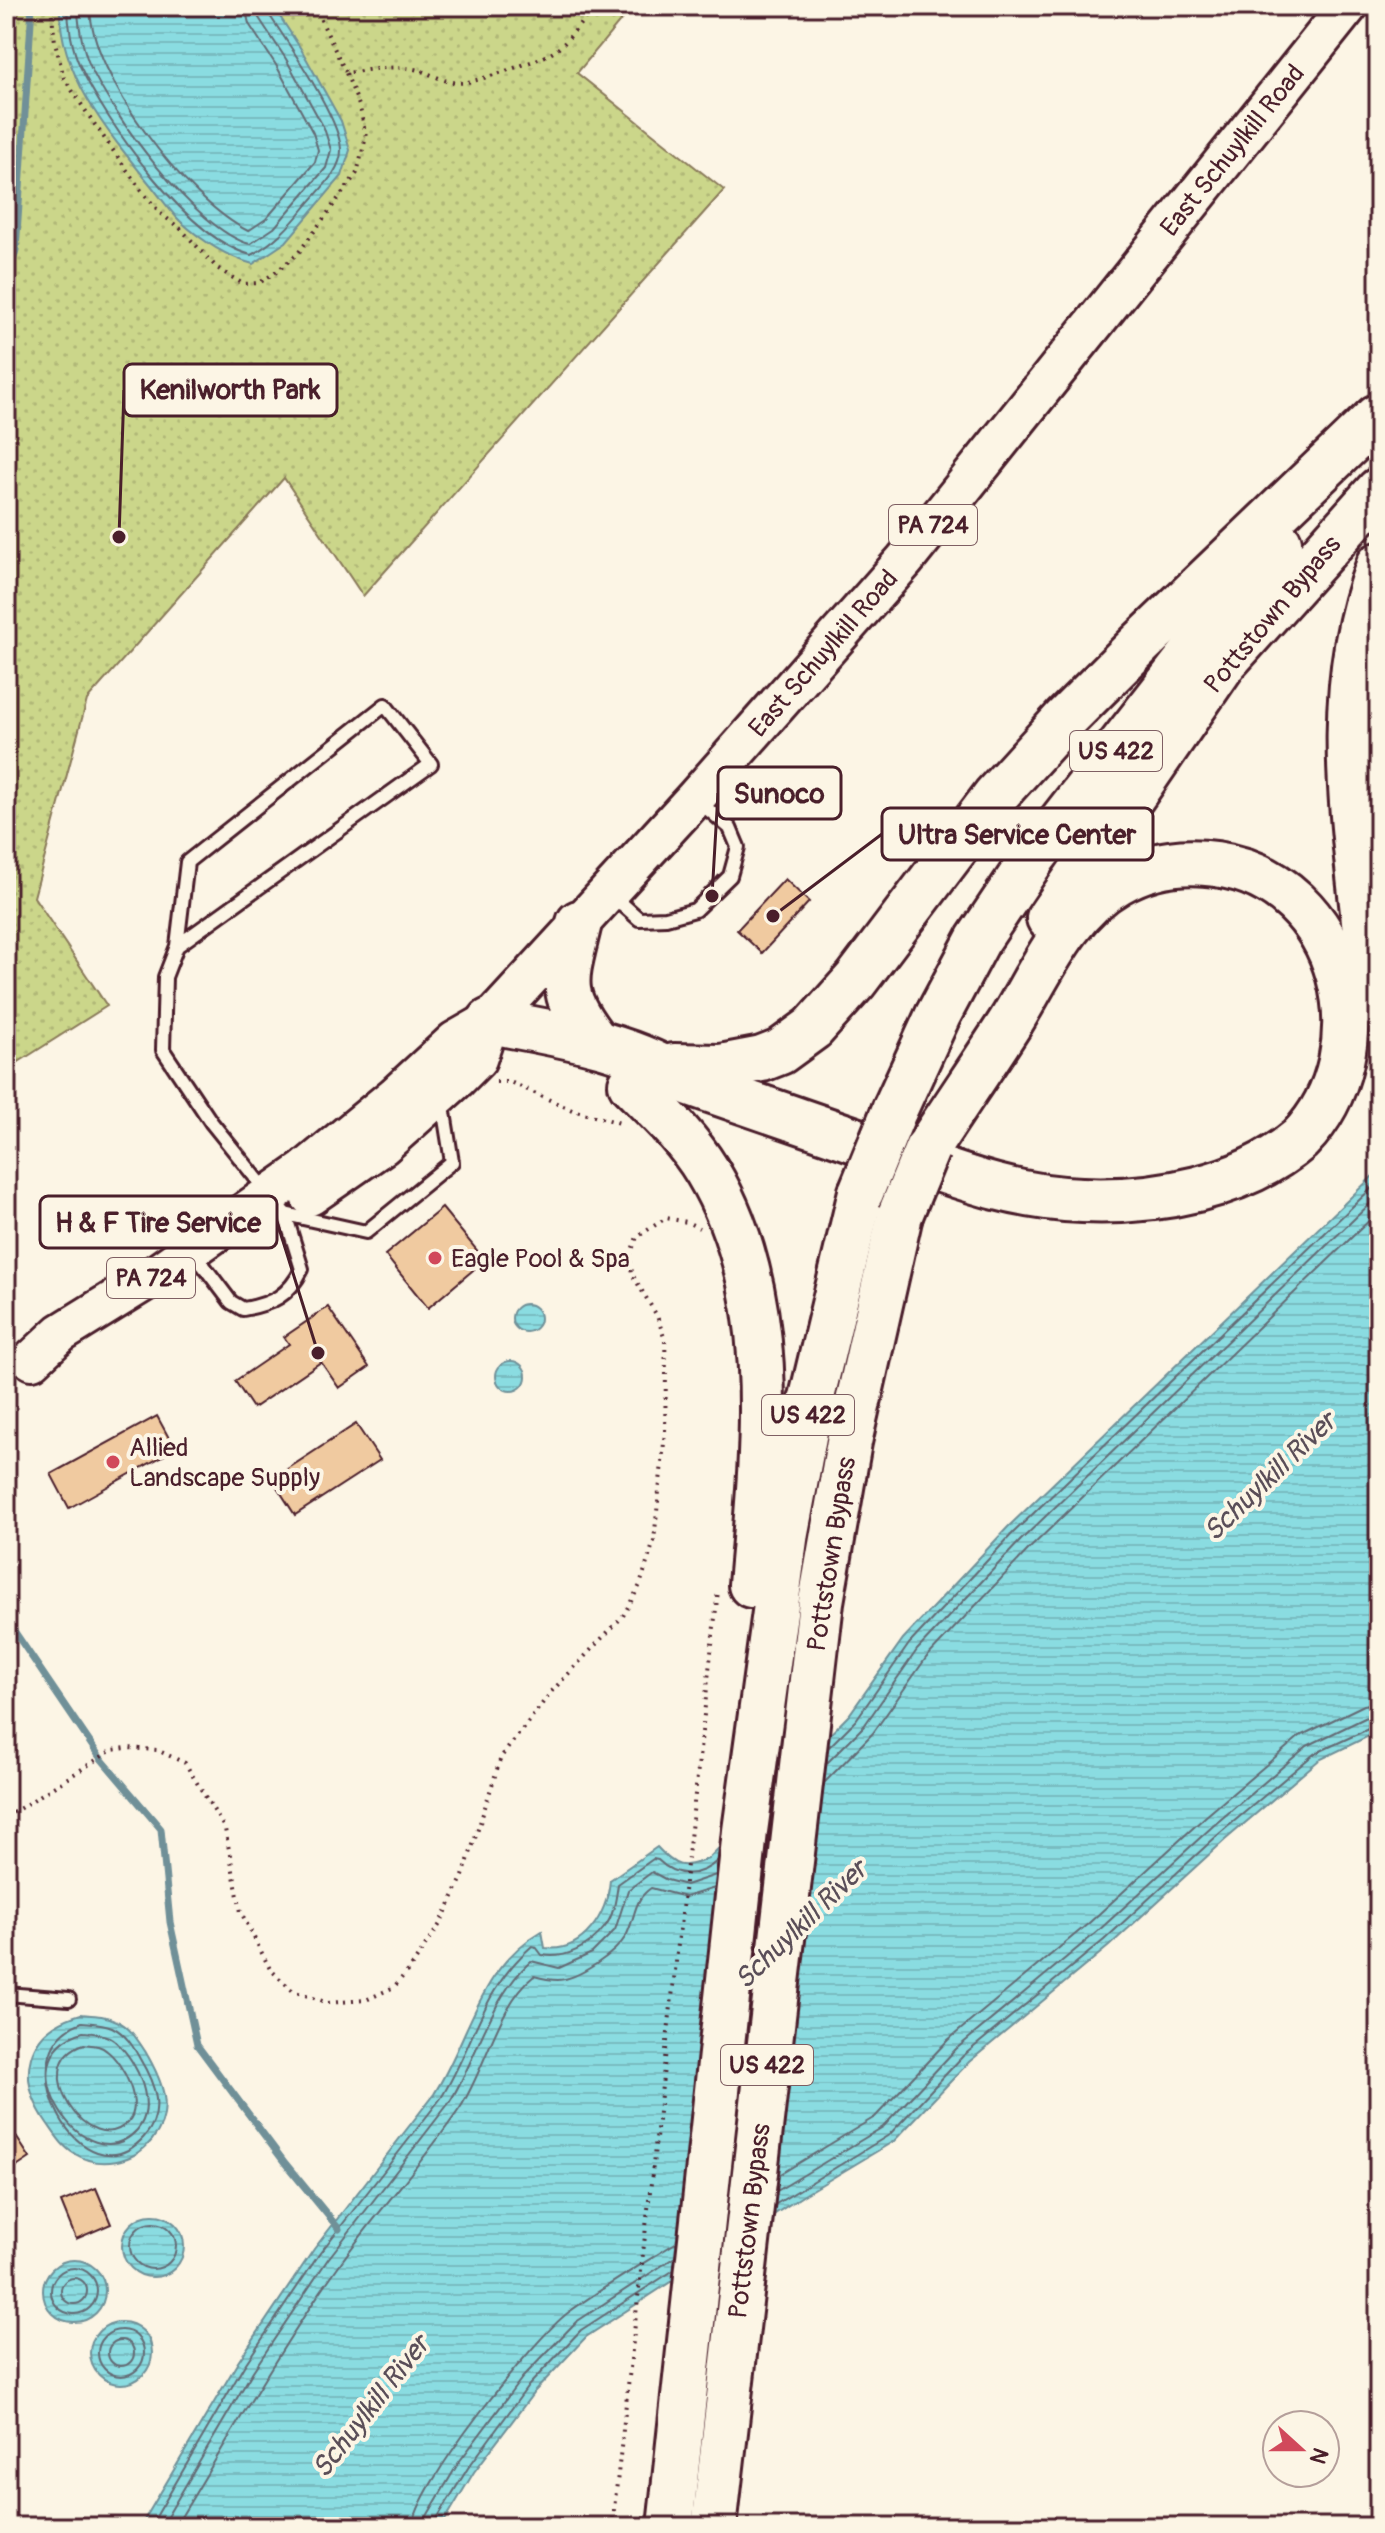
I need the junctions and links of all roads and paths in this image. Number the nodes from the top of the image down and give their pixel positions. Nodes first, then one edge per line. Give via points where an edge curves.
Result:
1 (51, 6) edge
2 (312, 6) edge
3 (598, 6) edge
4 (1348, 6) edge
5 (346, 73) junction
6 (1378, 416) edge
7 (1379, 490) edge
8 (1379, 565) edge
9 (695, 798) junction
10 (608, 891) junction
11 (579, 923) junction
12 (177, 946) junction
13 (490, 1021) junction
14 (596, 1042) junction
15 (450, 1086) junction
16 (642, 1092) junction
17 (927, 1149) junction
18 (278, 1205) junction
19 (689, 1210) dead end
20 (687, 1222) junction
21 (704, 1236) dead end
22 (198, 1258) junction
23 (19, 1368) edge
24 (741, 1658) junction
25 (6, 1817) edge
26 (6, 1994) edge
27 (69, 1999) dead end
28 (612, 2527) edge
29 (670, 2527) edge
30 (714, 2527) edge

1 - 5 path via 64,78 101,133 161,214 217,268 243,284 259,283 299,252 357,173 366,137
2 - 5 path
3 - 5 path via 552,53 467,82 396,67
4 - 9 main road, East Schuylkill Road / PA 724 via 905,560
6 - 16 highway via 1065,719 995,796 813,1028 780,1052 752,1062 700,1068
6 - 24 highway, Pottstown Bypass / US 422, bridge via 1035,855 978,940 938,1015 861,1192 786,1532
7 - 17 highway, Pottstown Bypass / US 422 via 1223,664 1179,728 1040,931 981,1034
8 - 16 highway via 1357,636 1348,727 1372,1040 1345,1118 1298,1168 1262,1188 1189,1211 1106,1221 1037,1217 1011,1213
9 - 10 main road, East Schuylkill Road / PA 724
9 - 10 lane via 730,828 738,847 730,876 695,910 666,918 639,919
10 - 11 main road, East Schuylkill Road / PA 724
11 - 13 main road, East Schuylkill Road / PA 724
11 - 14 highway via 567,988 570,1005
12 - 12 lane via 431,764 385,705 187,862
12 - 18 lane via 165,977 163,1050 211,1122
13 - 14 highway
13 - 15 main road, East Schuylkill Road / PA 724 via 477,1059
13 - 16 highway via 545,1052
13 - 18 main road, East Schuylkill Road / PA 724 via 455,1041
14 - 16 highway
15 - 16 path via 510,1082 572,1110
15 - 18 main road, East Schuylkill Road / PA 724 via 382,1146
15 - 18 lane via 452,1162 366,1232
16 - 17 highway via 690,1083 988,1187 1082,1200 1158,1195 1211,1184 1263,1164 1301,1138 1324,1111 1342,1076 1351,1034 1350,990 1341,960 1306,909 1251,872 1182,861 1136,872 1101,893 1060,939
16 - 24 highway via 712,1180 740,1249 753,1306 762,1464
17 - 30 highway, Pottstown Bypass / US 422, bridge via 900,1215 849,1442 821,1602
18 - 22 main road, East Schuylkill Road / PA 724
18 - 22 lane via 302,1269 294,1287 265,1305 243,1309 231,1302
19 - 20 path
20 - 21 path
20 - 25 path via 666,1218 655,1223 637,1237 630,1255 632,1274 665,1340 665,1433 654,1541 640,1585 623,1616 552,1691 501,1757 463,1876 440,1924 394,1987 366,2000 328,2003 293,1991 270,1969 241,1912 225,1829 185,1763 157,1750 112,1750
22 - 23 main road, East Schuylkill Road / PA 724 via 61,1333
24 - 28 path
24 - 29 highway, Pottstown Bypass / US 422 via 745,1831
26 - 27 lane

